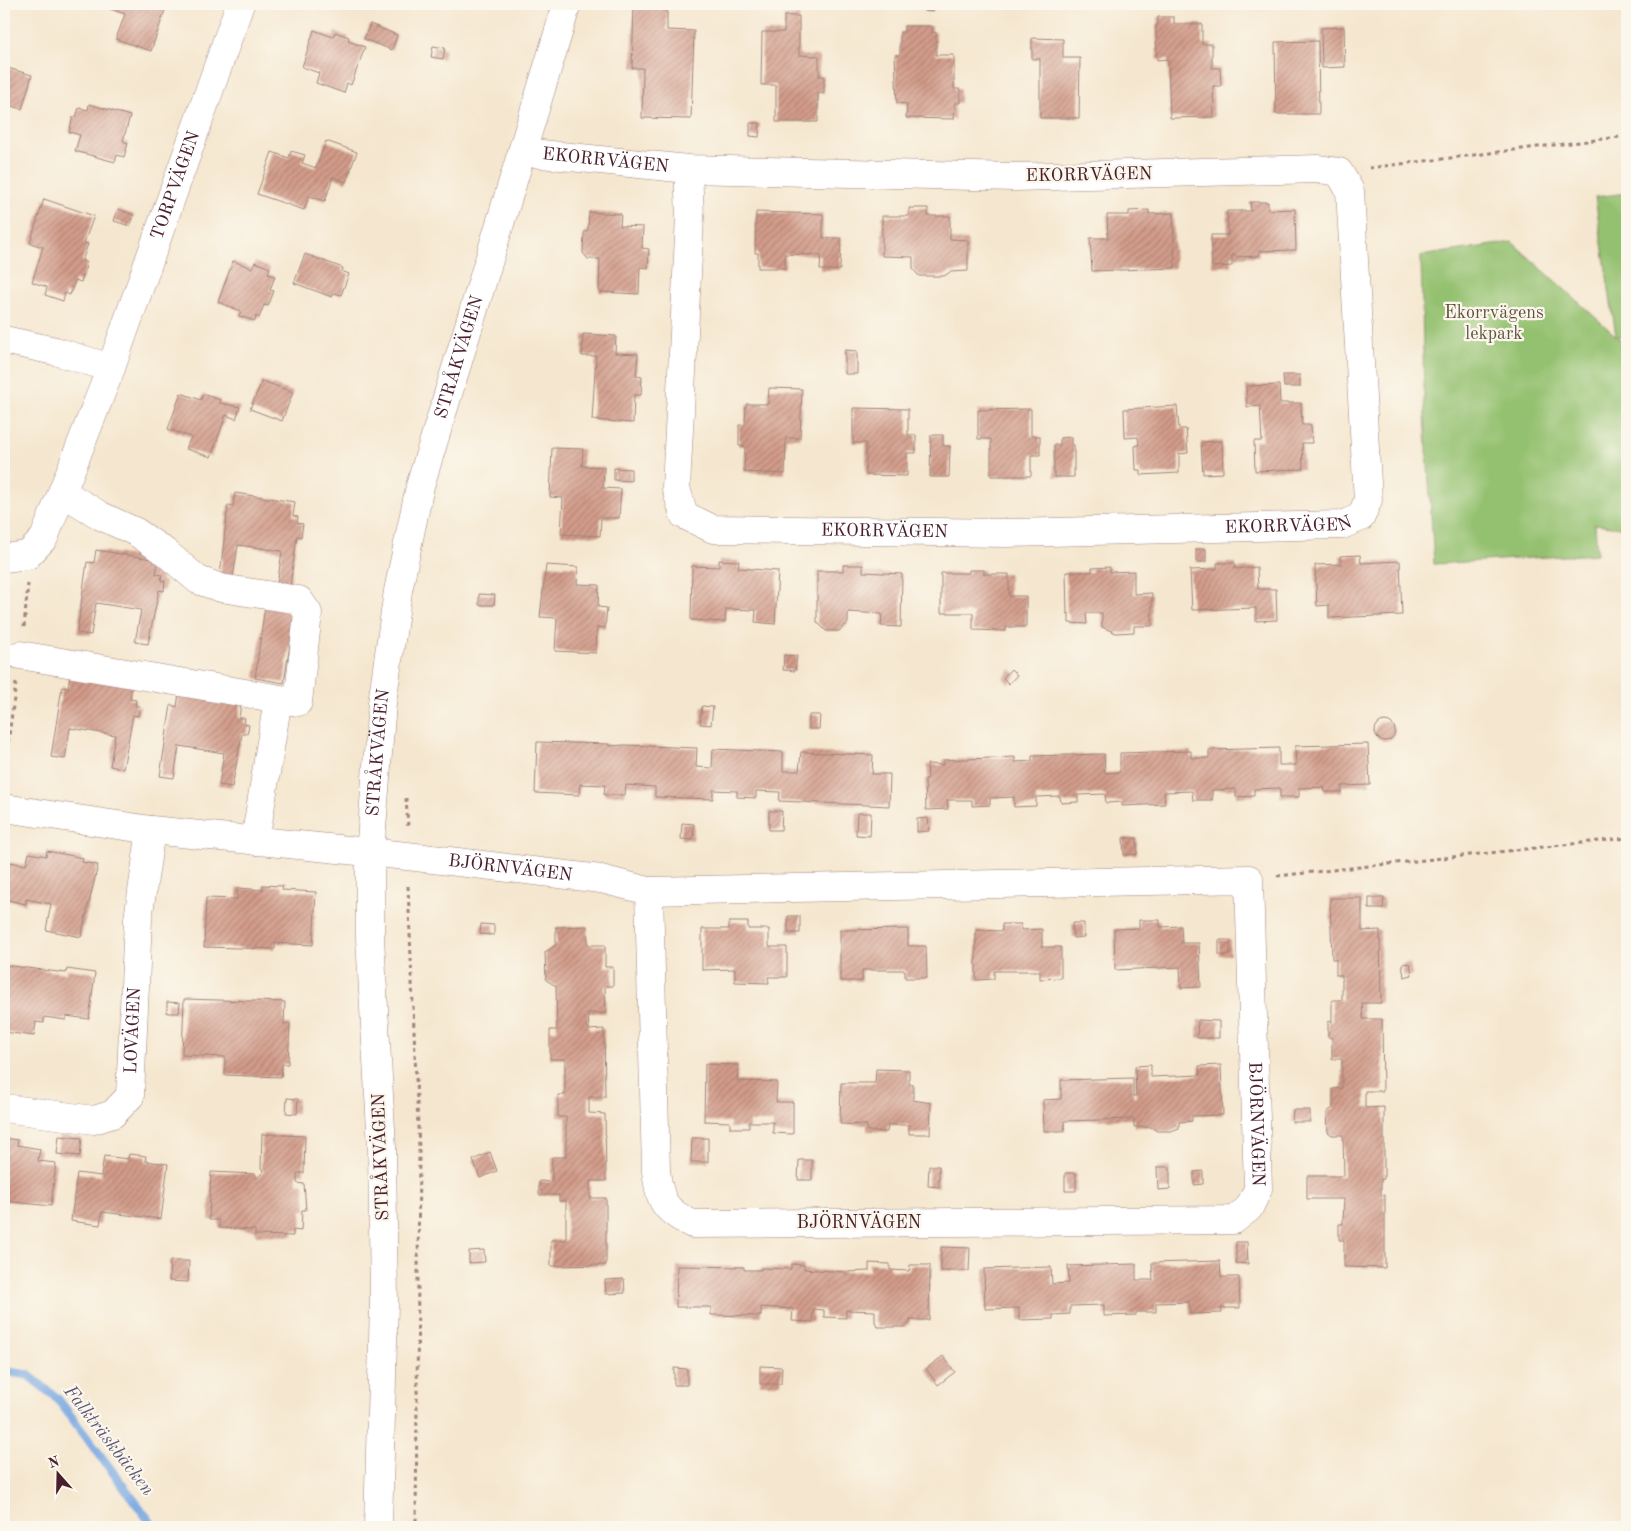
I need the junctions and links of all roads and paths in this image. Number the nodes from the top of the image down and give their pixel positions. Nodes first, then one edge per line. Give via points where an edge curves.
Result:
1 (240, 4) edge
2 (567, 4) edge
3 (1627, 136) edge
4 (522, 152) junction
5 (688, 169) junction
6 (1339, 172) junction
7 (4, 340) edge
8 (111, 368) junction
9 (62, 492) junction
10 (4, 558) edge
11 (20, 656) dead end
12 (278, 698) junction
13 (4, 808) edge
14 (151, 830) junction
15 (1627, 838) edge
16 (254, 841) junction
17 (370, 853) junction
18 (407, 856) junction
19 (1250, 879) junction
20 (649, 891) junction
21 (4, 1108) edge
22 (378, 1527) edge
23 (416, 1527) edge

1 - 8 street, TORPVÄGEN
2 - 4 street, STRÅKVÄGEN
3 - 6 path
4 - 5 street, EKORRVÄGEN
4 - 17 street, STRÅKVÄGEN via 420,486 398,591 382,704
5 - 6 street, EKORRVÄGEN via 1015,177 1319,169
5 - 6 street, EKORRVÄGEN via 690,217 676,488 684,515 713,529 1008,533 1342,525 1361,517 1368,500 1350,191
7 - 8 street via 56,351
8 - 9 street, TORPVÄGEN
9 - 10 street, TORPVÄGEN via 44,538 28,555
9 - 12 street via 101,516 136,532 198,580 221,588 299,600 308,613 298,702
11 - 12 street
12 - 16 street
13 - 14 street
14 - 16 street
14 - 21 street, LOVÄGEN via 138,919 130,1096 113,1114 94,1120
15 - 19 path
16 - 17 street
17 - 18 street, BJÖRNVÄGEN
17 - 22 street, STRÅKVÄGEN via 370,938 383,1186 384,1304
18 - 20 street, BJÖRNVÄGEN via 601,880
18 - 23 path via 419,1150
19 - 20 street, BJÖRNVÄGEN
19 - 20 street, BJÖRNVÄGEN via 1258,1189 1248,1208 1234,1220 692,1224 672,1214 659,1193 656,1171

